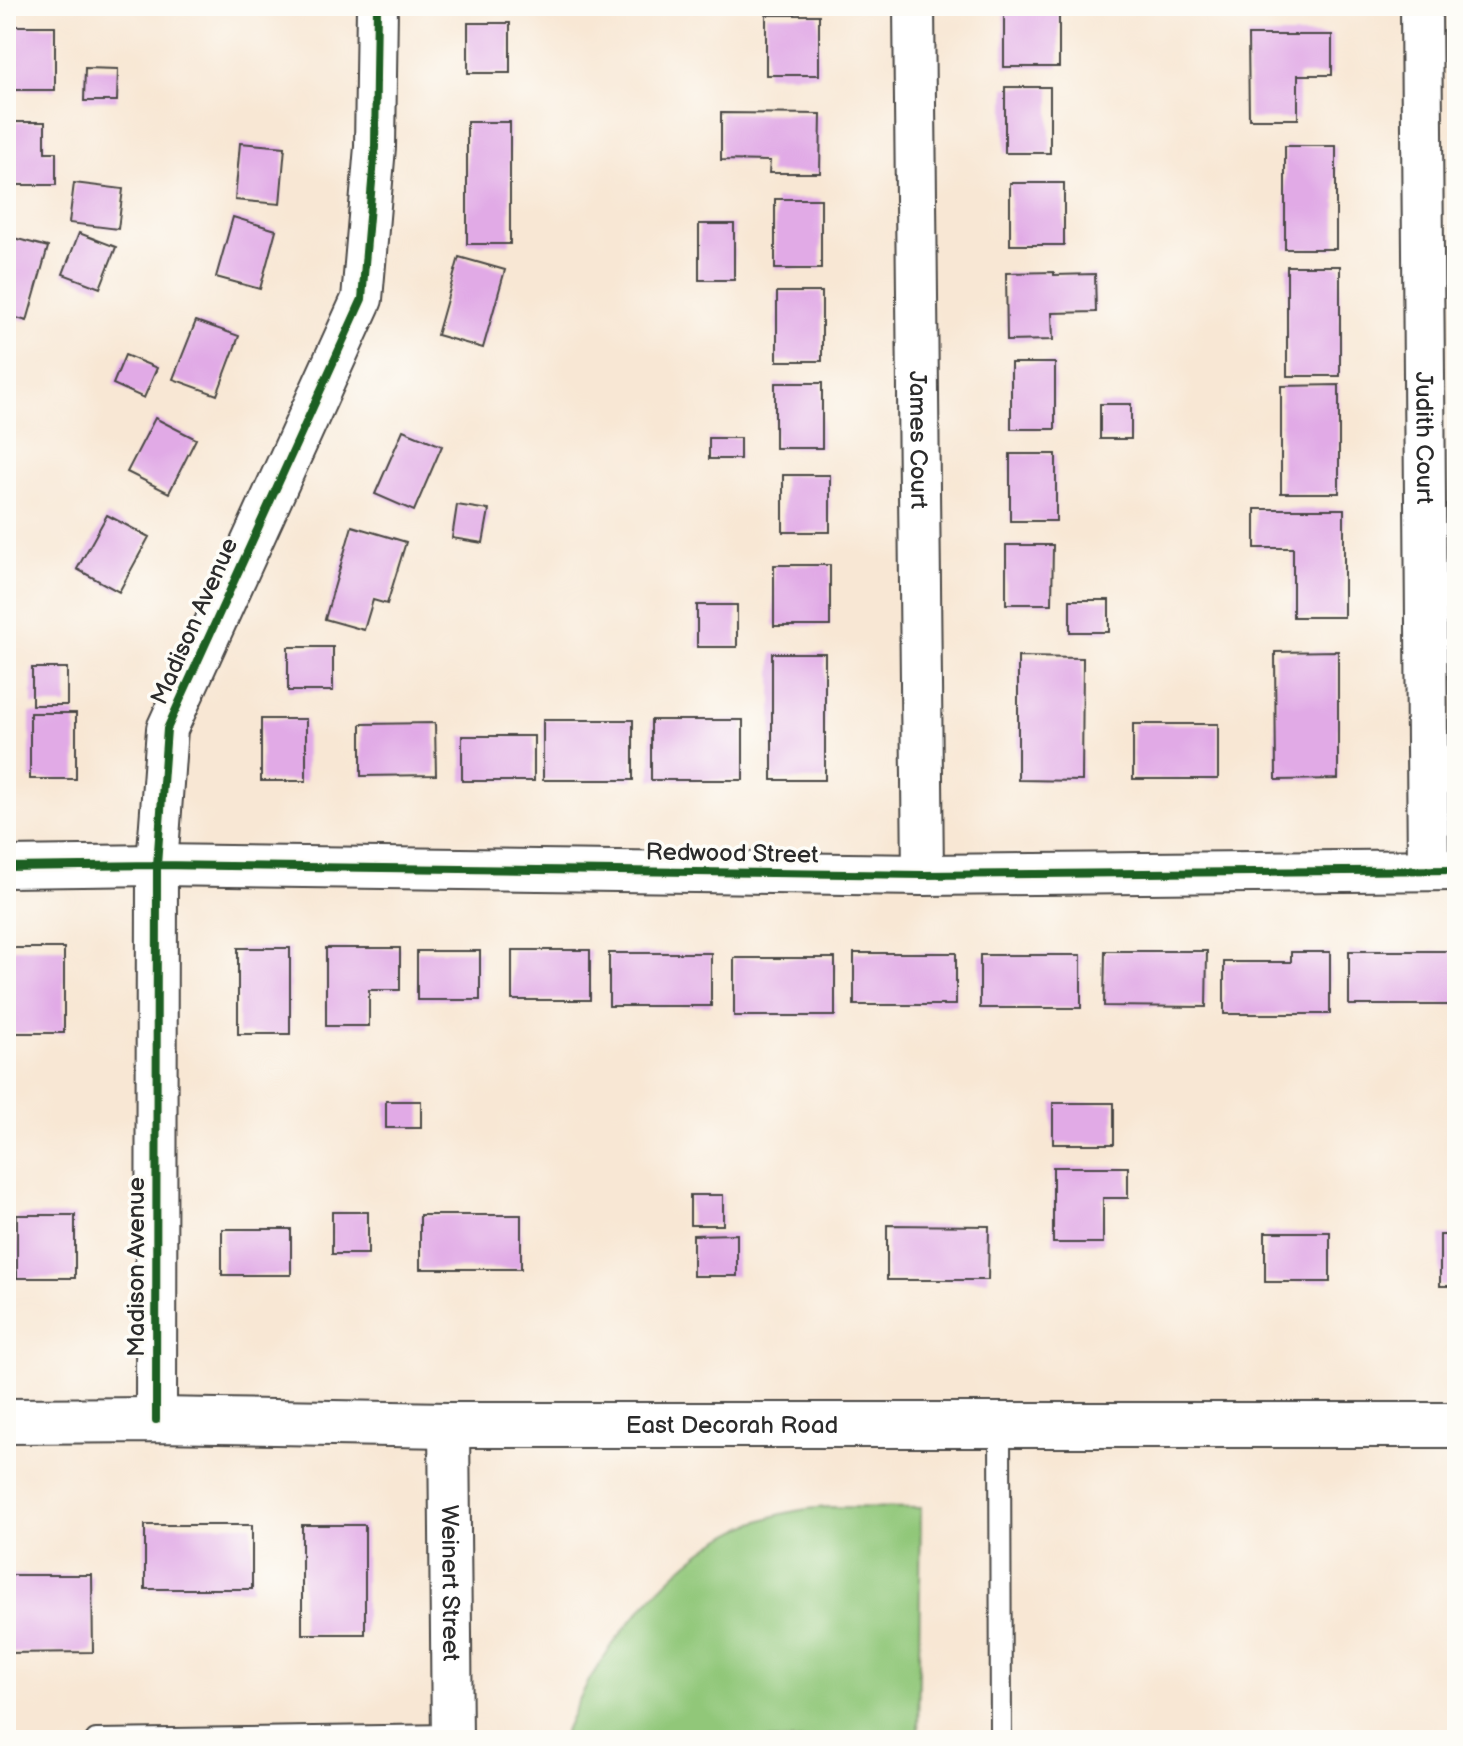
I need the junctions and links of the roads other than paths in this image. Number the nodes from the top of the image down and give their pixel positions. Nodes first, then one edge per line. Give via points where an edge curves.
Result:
1 (377, 6) edge
2 (914, 6) edge
3 (1421, 6) edge
4 (157, 865) junction
5 (6, 867) edge
6 (1443, 870) edge
7 (923, 875) junction
8 (156, 1420) junction
9 (6, 1421) edge
10 (449, 1425) junction
11 (1000, 1425) junction
12 (1457, 1425) edge
13 (452, 1737) edge
14 (96, 1740) edge
15 (1001, 1740) edge

1 - 4 street, Madison Avenue via 375,147 362,299 167,729
2 - 7 street, James Court
3 - 6 street, Judith Court
4 - 5 street, Redwood Street
4 - 7 street, Redwood Street
4 - 8 street, Madison Avenue
6 - 7 street, Redwood Street
8 - 9 street, East Decorah Road
8 - 10 street, East Decorah Road
10 - 11 street, East Decorah Road
10 - 13 street, Weinert Street
11 - 12 street, East Decorah Road
11 - 15 lane
13 - 14 lane

